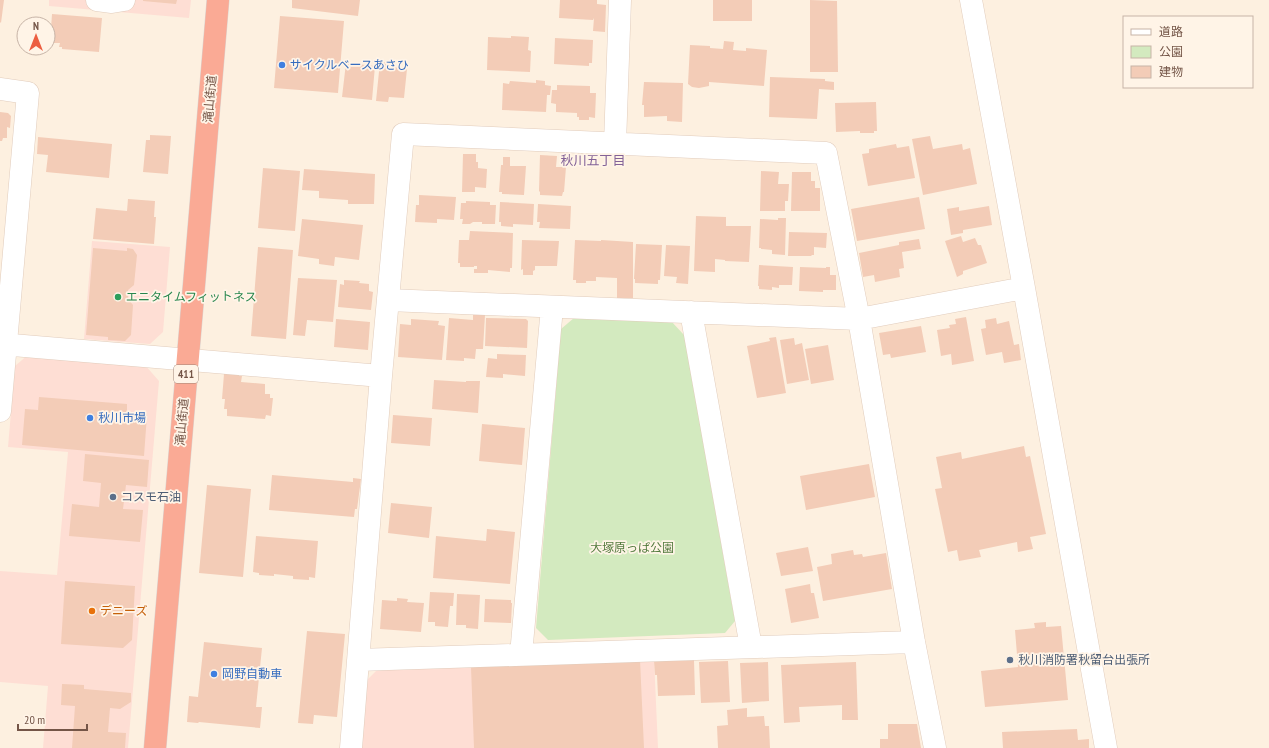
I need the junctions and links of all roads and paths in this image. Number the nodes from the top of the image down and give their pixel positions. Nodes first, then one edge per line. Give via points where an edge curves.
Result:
1 (97, 0) edge
2 (124, 0) edge
3 (218, 0) edge
4 (620, 0) edge
5 (971, 0) edge
6 (0, 89) edge
7 (615, 144) junction
8 (1024, 288) junction
9 (388, 300) junction
10 (552, 307) junction
11 (691, 312) junction
12 (859, 319) junction
13 (3, 344) edge
14 (188, 360) junction
15 (381, 376) junction
16 (0, 411) edge
17 (914, 642) junction
18 (751, 647) junction
19 (521, 655) junction
20 (358, 660) junction
21 (155, 748) edge
22 (351, 748) edge
23 (935, 748) edge
24 (1106, 748) edge

1 - 2 street
3 - 14 highway, 滝山街道 / 411
4 - 7 street
5 - 8 street
6 - 13 street via 28,93
7 - 9 street via 403,134
7 - 12 street via 826,153
8 - 12 street
8 - 24 street
9 - 10 street
9 - 15 street
10 - 11 street
10 - 19 street
11 - 12 street
11 - 18 street
12 - 17 street
13 - 14 street
13 - 16 street
14 - 15 street
14 - 21 highway, 滝山街道 / 411
15 - 20 street
17 - 18 street
17 - 23 street
18 - 19 street
19 - 20 street
20 - 22 street

